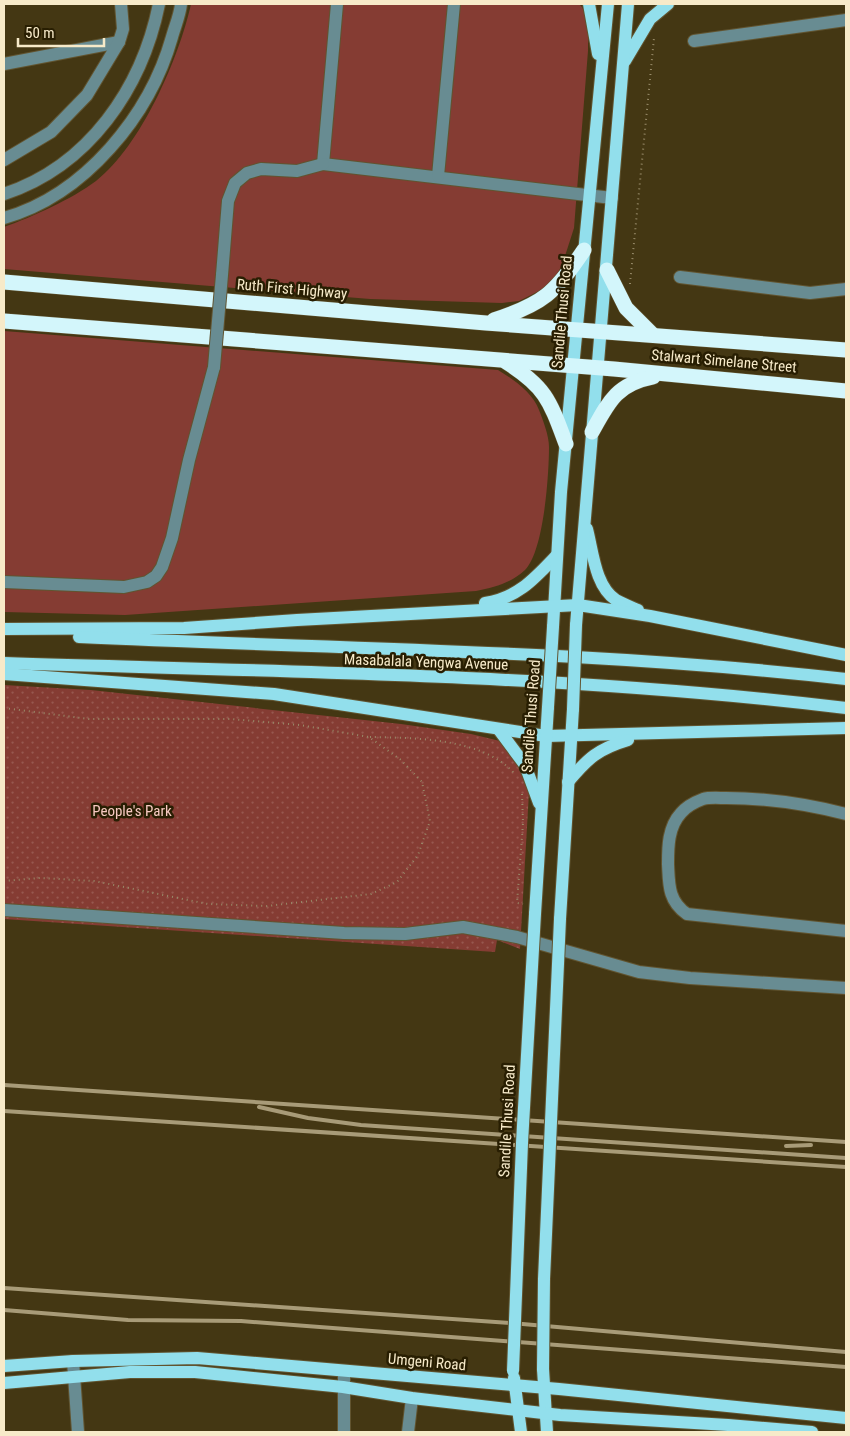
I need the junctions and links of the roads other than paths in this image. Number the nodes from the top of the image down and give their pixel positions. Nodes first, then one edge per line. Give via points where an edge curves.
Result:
1 (121, 4) edge
2 (159, 4) edge
3 (181, 4) edge
4 (337, 4) edge
5 (454, 4) edge
6 (589, 4) edge
7 (608, 4) edge
8 (628, 4) edge
9 (668, 4) edge
10 (846, 20) edge
11 (694, 41) dead end
12 (119, 42) junction
13 (4, 64) edge
14 (622, 66) junction
15 (602, 73) junction
16 (4, 160) edge
17 (323, 164) junction
18 (438, 176) junction
19 (4, 194) edge
20 (590, 196) junction
21 (612, 198) junction
22 (4, 218) edge
23 (584, 250) junction
24 (607, 270) junction
25 (680, 276) dead end
26 (4, 282) edge
27 (846, 289) edge
28 (4, 321) edge
29 (486, 323) junction
30 (577, 328) junction
31 (602, 330) junction
32 (652, 334) junction
33 (846, 350) edge
34 (503, 360) junction
35 (573, 365) junction
36 (599, 367) junction
37 (667, 374) junction
38 (846, 391) edge
39 (592, 432) junction
40 (566, 444) junction
41 (584, 517) junction
42 (557, 556) junction
43 (4, 582) edge
44 (578, 605) junction
45 (554, 606) junction
46 (421, 613) junction
47 (650, 616) junction
48 (4, 629) edge
49 (4, 633) edge
50 (846, 655) edge
51 (4, 663) edge
52 (4, 674) edge
53 (846, 679) edge
54 (846, 708) edge
55 (846, 728) edge
56 (499, 730) junction
57 (645, 735) junction
58 (546, 736) junction
59 (571, 737) junction
60 (568, 782) junction
61 (541, 810) junction
62 (846, 814) edge
63 (4, 910) edge
64 (846, 931) edge
65 (846, 988) edge
66 (73, 1360) junction
67 (4, 1366) edge
68 (344, 1371) junction
69 (74, 1377) junction
70 (4, 1383) edge
71 (514, 1385) junction
72 (343, 1387) junction
73 (544, 1388) junction
74 (412, 1398) junction
75 (518, 1411) junction
76 (546, 1414) junction
77 (808, 1415) junction
78 (846, 1418) edge
79 (78, 1432) edge
80 (344, 1432) edge
81 (408, 1432) edge
82 (521, 1432) edge
83 (547, 1432) edge
84 (810, 1432) edge

1 - 12 street
2 - 19 street via 138,74 106,122 62,163
3 - 22 street via 168,53 151,94 125,132 80,177 56,194
4 - 17 street
5 - 18 street
6 - 15 main road
7 - 15 main road, Sandile Thusi Road
8 - 14 main road
9 - 14 main road via 650,19
10 - 11 street
12 - 13 street
12 - 16 street via 102,74 76,107 50,132
14 - 21 main road
15 - 20 main road, Sandile Thusi Road
17 - 18 street
17 - 43 street, bridge via 305,170 261,169 247,173 235,183 228,201 214,368 188,460 172,538 156,576 147,582 124,587
18 - 20 street
20 - 21 street
20 - 23 main road, Sandile Thusi Road
21 - 24 main road
23 - 29 highway via 558,287 544,299 524,310
23 - 30 main road, Sandile Thusi Road
24 - 31 main road
24 - 32 highway via 626,308
25 - 27 street via 810,293
26 - 29 highway, Ruth First Highway
28 - 34 highway
29 - 30 highway, Ruth First Highway
30 - 31 highway, Stalwart Simelane Street
30 - 35 main road, Sandile Thusi Road
31 - 32 highway, Stalwart Simelane Street
31 - 36 main road
32 - 33 highway, Stalwart Simelane Street
34 - 35 highway
34 - 40 highway via 538,384 546,395
35 - 36 highway, Stalwart Simelane Street
35 - 40 main road, Sandile Thusi Road
36 - 37 highway, Stalwart Simelane Street
36 - 39 main road
37 - 38 highway, Stalwart Simelane Street
37 - 39 highway via 639,380 616,392
39 - 41 main road
40 - 42 main road, Sandile Thusi Road
41 - 44 main road
41 - 47 main road via 604,587 616,600
42 - 45 main road, Sandile Thusi Road
42 - 46 main road via 522,590 509,597
44 - 45 main road
44 - 47 main road
44 - 59 main road, bridge
45 - 46 main road
45 - 58 main road, Sandile Thusi Road, bridge
46 - 48 main road via 184,628
47 - 50 main road
49 - 53 main road, Masabalala Yengwa Avenue via 528,653
51 - 54 main road, Masabalala Yengwa Avenue via 511,681 734,695
52 - 56 main road via 274,694
55 - 57 main road
56 - 58 main road
56 - 61 main road via 525,765
57 - 59 main road
57 - 60 main road via 600,750 586,760
58 - 59 main road
58 - 61 main road, Sandile Thusi Road
59 - 60 main road
60 - 73 main road, bridge via 544,1278
61 - 71 main road, Sandile Thusi Road, bridge via 522,1143
62 - 64 street via 808,805 739,798 704,799 680,814 672,826 668,846 672,899 687,914
63 - 65 street via 344,933 405,934 463,928 516,937 639,972
66 - 67 main road, Umgeni Road
66 - 68 main road, Umgeni Road via 197,1358
66 - 69 street
68 - 71 main road, Umgeni Road
68 - 72 street
69 - 70 main road
69 - 72 main road via 175,1371
69 - 79 street
71 - 73 main road, Umgeni Road
71 - 75 main road, Sandile Thusi Road
72 - 74 main road
72 - 80 street
73 - 76 main road
73 - 77 main road, Umgeni Road
74 - 75 main road
74 - 81 street
75 - 76 main road
75 - 82 main road, Sandile Thusi Road
76 - 83 main road
76 - 84 main road
77 - 78 main road, Umgeni Road
77 - 84 street

